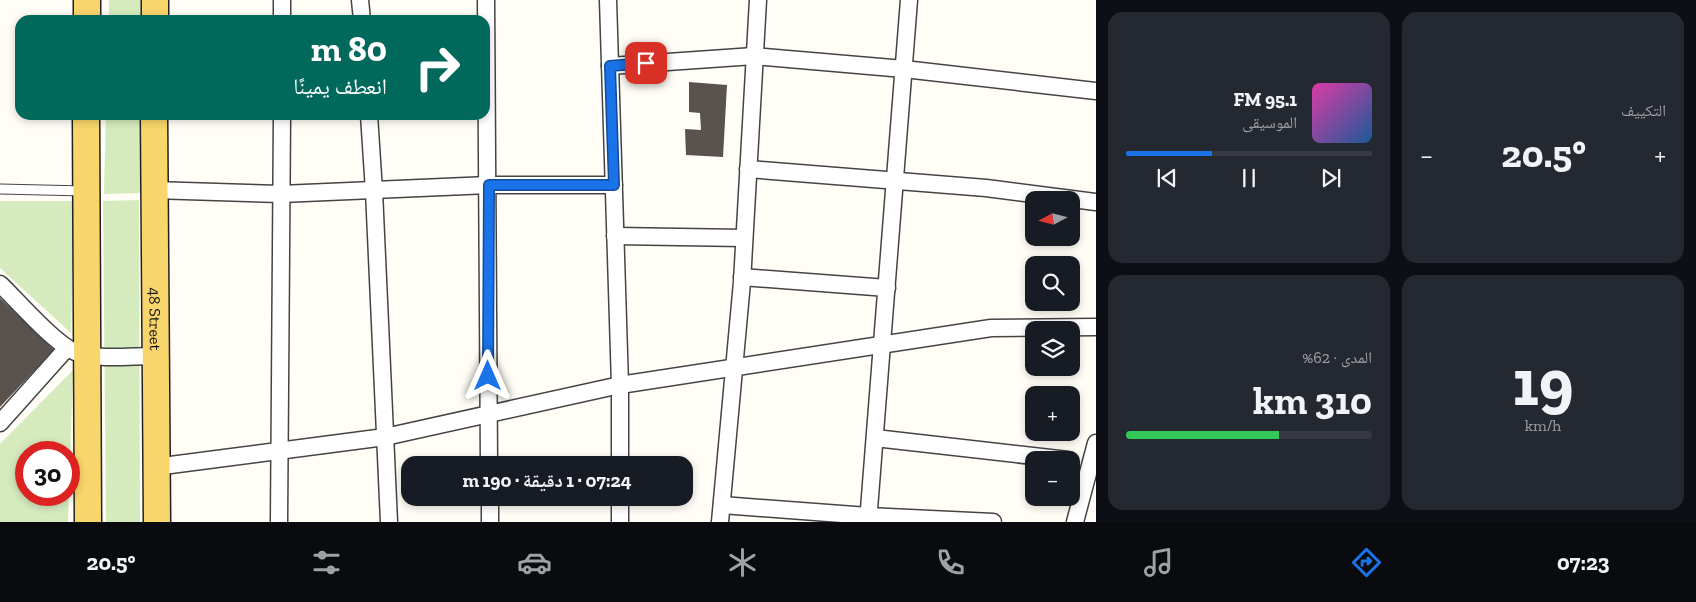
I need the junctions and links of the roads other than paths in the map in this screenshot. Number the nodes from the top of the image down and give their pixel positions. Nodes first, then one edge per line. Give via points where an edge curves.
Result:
1 (87, 0) edge
2 (155, 0) edge
3 (282, 0) edge
4 (360, 0) edge
5 (486, 0) edge
6 (608, 0) edge
7 (758, 0) edge
8 (909, 0) edge
9 (87, 15) edge
10 (155, 15) edge
11 (282, 15) edge
12 (362, 15) edge
13 (486, 15) edge
14 (754, 56) junction
15 (610, 66) junction
16 (904, 69) junction
17 (1096, 91) edge
18 (86, 120) edge
19 (154, 120) edge
20 (282, 120) edge
21 (369, 120) edge
22 (487, 120) edge
23 (748, 169) junction
24 (895, 182) junction
25 (489, 185) junction
26 (614, 185) junction
27 (0, 189) edge
28 (153, 190) junction
29 (86, 191) junction
30 (374, 191) junction
31 (282, 194) junction
32 (1096, 202) edge
33 (616, 236) junction
34 (744, 238) junction
35 (742, 277) junction
36 (0, 284) edge
37 (887, 288) junction
38 (1096, 328) edge
39 (882, 344) junction
40 (77, 351) junction
41 (155, 356) junction
42 (735, 367) junction
43 (620, 385) junction
44 (488, 414) junction
45 (0, 423) edge
46 (385, 437) junction
47 (875, 438) junction
48 (1096, 443) edge
49 (280, 452) junction
50 (1025, 455) edge
51 (489, 456) edge
52 (620, 456) edge
53 (1080, 462) edge
54 (1090, 463) junction
55 (155, 467) junction
56 (722, 505) junction
57 (490, 506) edge
58 (620, 506) edge
59 (868, 519) edge
60 (88, 522) edge
61 (157, 522) edge
62 (279, 522) edge
63 (389, 522) edge
64 (490, 522) edge
65 (620, 522) edge
66 (720, 522) edge
67 (960, 522) edge
68 (994, 522) edge
69 (1075, 522) edge

1 - 9 main road
2 - 10 main road
3 - 11 street
4 - 12 street
5 - 13 street
6 - 15 street
7 - 14 street
8 - 16 street
14 - 15 street
14 - 16 street
14 - 23 street
15 - 26 street
16 - 17 street
16 - 24 street
18 - 29 main road
19 - 28 main road, 48 Street
20 - 31 street
21 - 30 street
22 - 25 street
23 - 24 street
23 - 34 street
24 - 32 street via 986,188
24 - 37 street
25 - 26 street
25 - 30 street
25 - 44 street
26 - 33 street
27 - 29 lane
28 - 31 street
28 - 41 main road, 48 Street
29 - 40 main road
30 - 31 street
30 - 46 street
31 - 49 street
33 - 34 street
33 - 43 street
34 - 35 street
35 - 37 street
35 - 42 street
36 - 40 street
37 - 39 street
38 - 39 street via 991,328
39 - 42 street
39 - 47 street
40 - 41 street
40 - 45 street
40 - 60 main road
41 - 55 main road, 48 Street
42 - 43 street
42 - 56 street
43 - 44 street
43 - 52 street
44 - 46 street
44 - 51 street
46 - 49 street
46 - 63 street
47 - 50 street
47 - 59 street
48 - 54 street
49 - 55 street
49 - 62 street
53 - 54 street
54 - 69 street
55 - 61 main road, 48 Street
56 - 59 street
56 - 66 street
57 - 64 street
58 - 65 street
59 - 67 street
67 - 68 street

